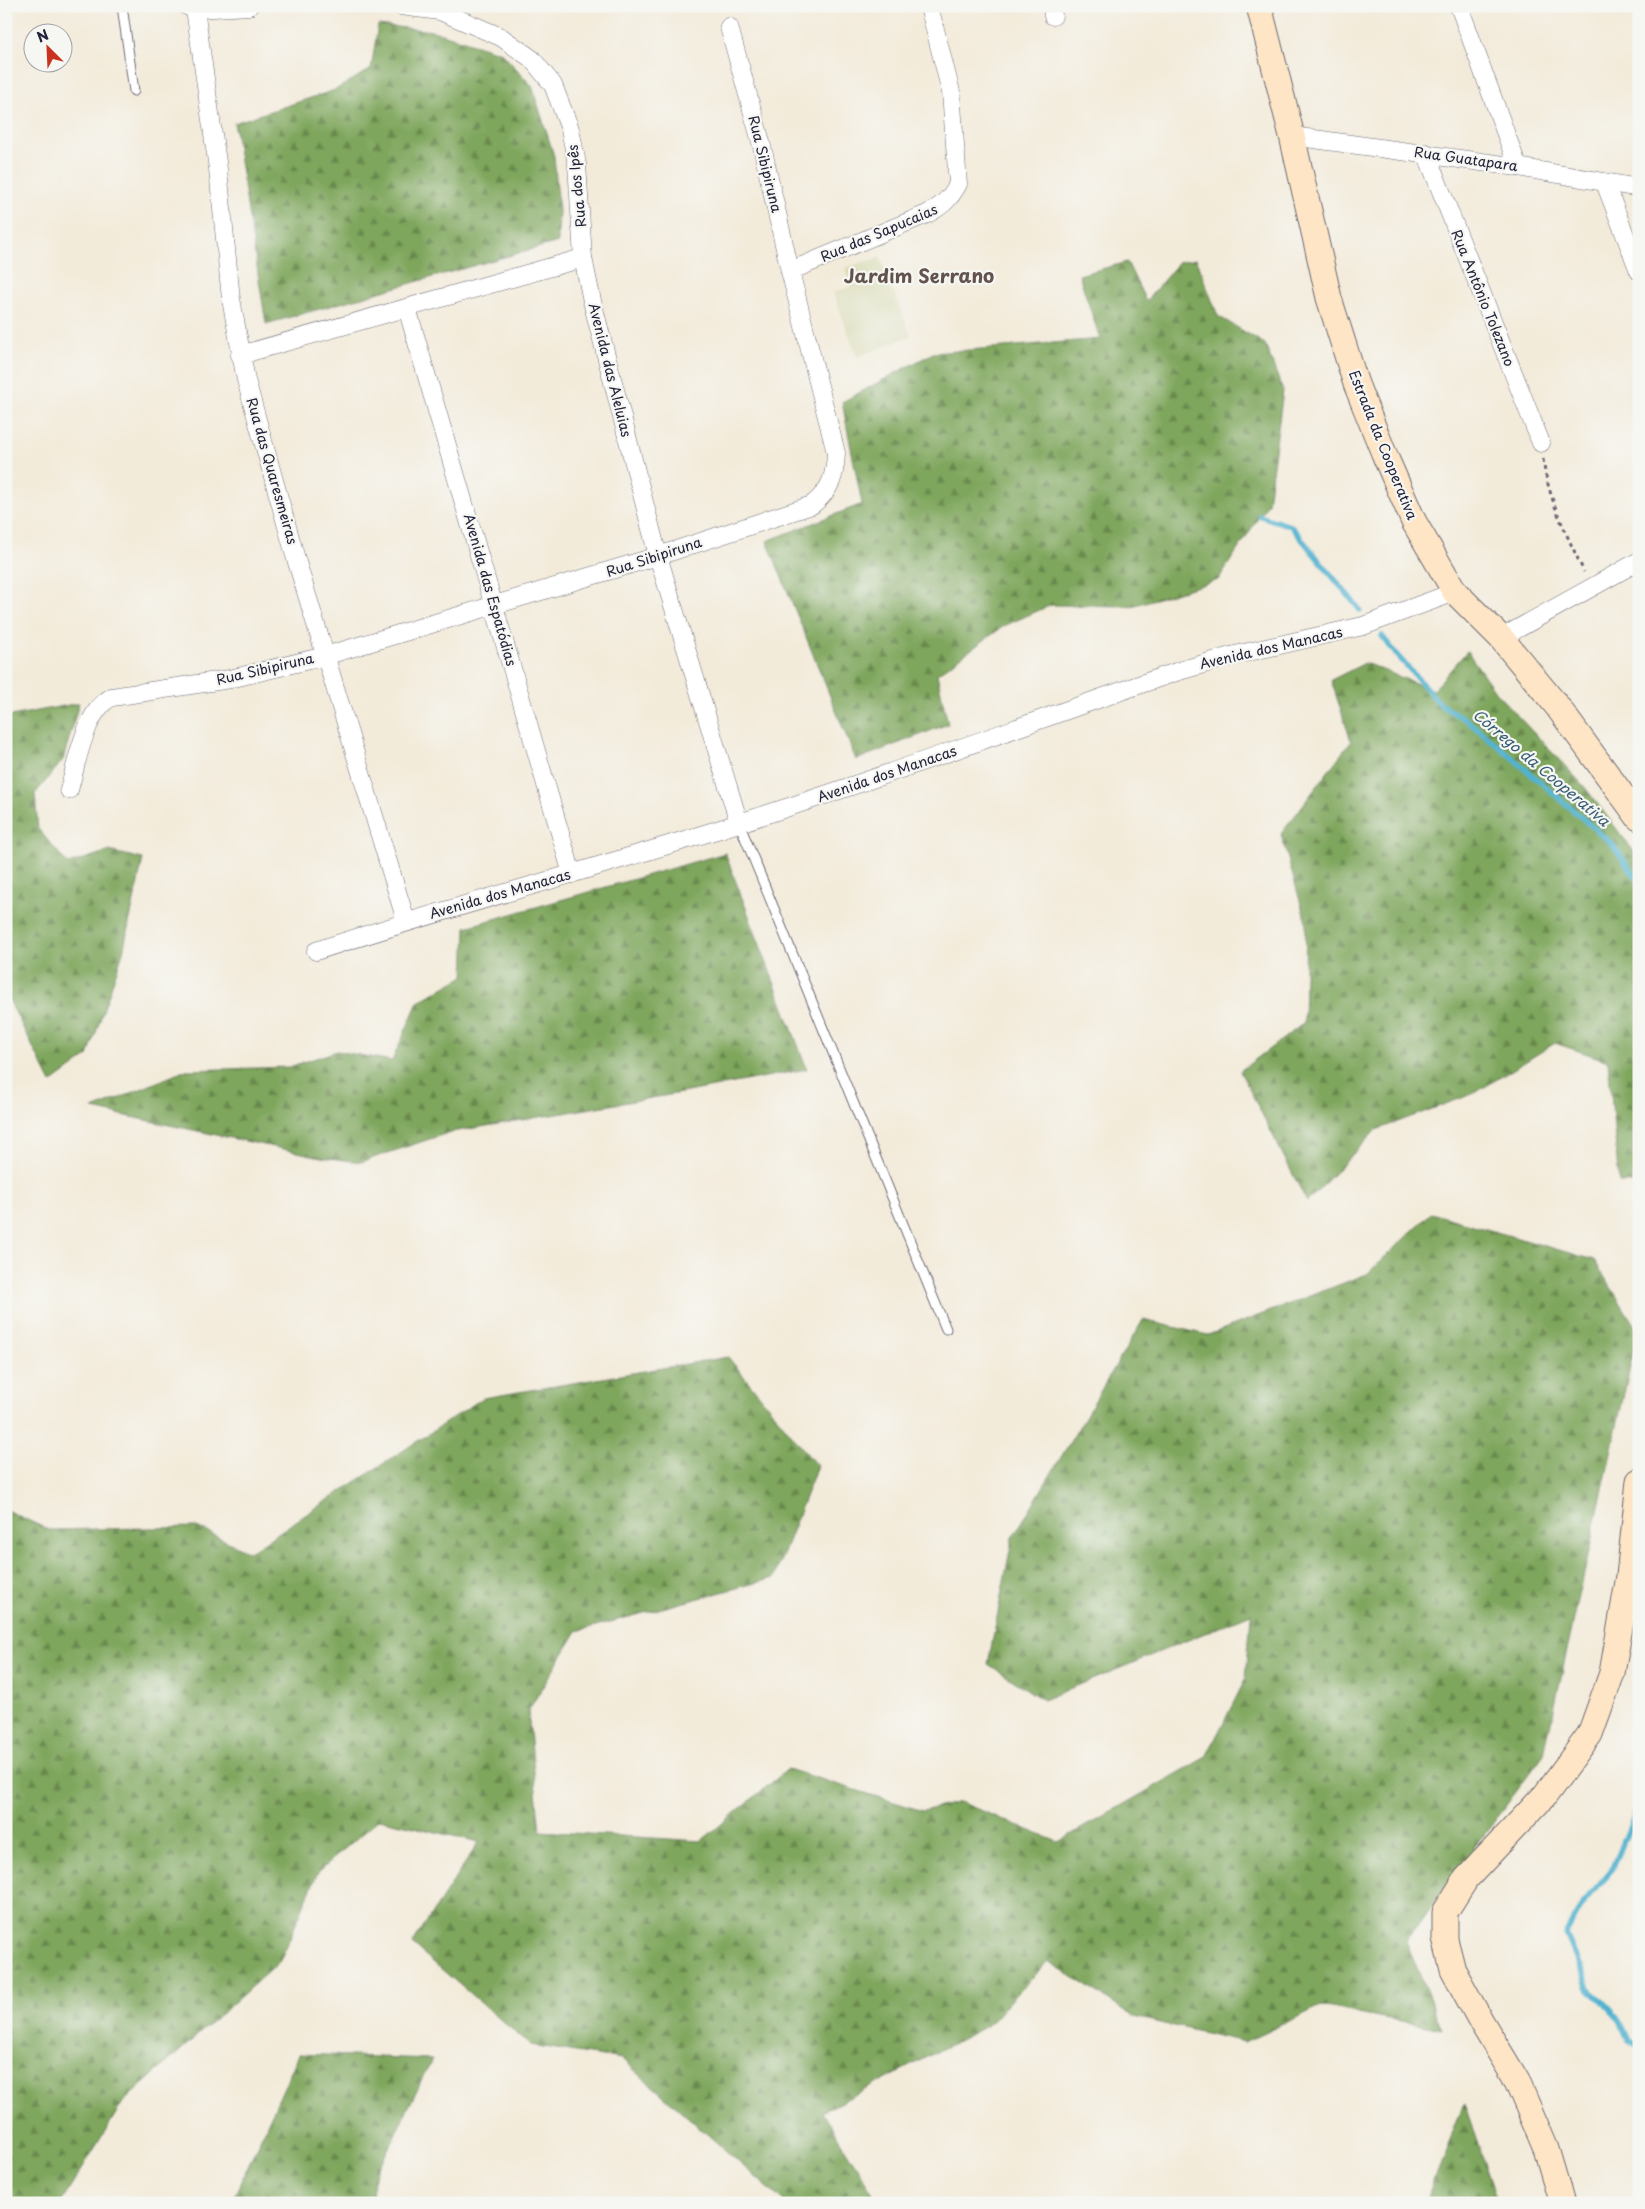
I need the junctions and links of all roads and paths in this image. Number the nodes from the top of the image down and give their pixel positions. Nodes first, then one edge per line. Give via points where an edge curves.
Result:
1 (122, 6) edge
2 (249, 6) edge
3 (401, 6) edge
4 (929, 6) edge
5 (1259, 6) edge
6 (1459, 6) edge
7 (191, 8) edge
8 (729, 27) dead end
9 (134, 91) dead end
10 (1292, 136) junction
11 (1426, 153) junction
12 (1518, 166) junction
13 (1605, 183) junction
14 (1639, 188) edge
15 (583, 258) junction
16 (790, 271) junction
17 (1639, 271) edge
18 (407, 308) junction
19 (240, 355) junction
20 (1541, 443) joint
21 (658, 556) junction
22 (1639, 561) edge
23 (1591, 587) junction
24 (1455, 592) junction
25 (495, 605) junction
26 (1501, 638) junction
27 (325, 656) junction
28 (69, 790) dead end
29 (1639, 818) edge
30 (739, 824) junction
31 (572, 874) junction
32 (406, 921) junction
33 (316, 951) dead end
34 (946, 1329) dead end
35 (1639, 1481) edge
36 (1562, 2203) edge

1 - 9 lane
2 - 7 street
3 - 15 street, Rua dos Ipês via 440,11 501,37 532,59 554,85 570,130 577,164
4 - 16 street, Rua das Sapucaias via 951,92 958,184 952,196 943,206 927,214
5 - 10 main road, Estrada da Cooperativa
6 - 12 street
7 - 19 street, Rua das Quaresmeiras via 218,169
8 - 16 street, Rua Sibipiruna via 761,142
10 - 11 street, Rua Guatapara
10 - 24 main road, Estrada da Cooperativa via 1329,298 1356,384 1414,522
11 - 12 street, Rua Guatapara
11 - 20 street, Rua Antônio Tolezano
12 - 13 street, Rua Guatapara
13 - 14 street, Rua Guatapara
13 - 17 street
15 - 18 street
15 - 21 street, Avenida das Aleluias
16 - 21 street, Rua Sibipiruna via 836,452 836,471 830,487 812,505
18 - 19 street
18 - 25 street, Avenida das Espatódias
19 - 27 street, Rua das Quaresmeiras
20 - 23 path via 1544,473 1555,507
21 - 25 street, Rua Sibipiruna
21 - 30 street, Avenida das Aleluias
22 - 23 street
23 - 26 street
24 - 26 main road, Estrada da Cooperativa
24 - 30 street, Avenida dos Manacas via 1363,626 1179,671
25 - 27 street, Rua Sibipiruna
25 - 31 street, Avenida das Espatódias
26 - 29 main road, Estrada da Cooperativa
27 - 28 street, Rua Sibipiruna via 230,679 104,700 88,726
27 - 32 street, Rua das Quaresmeiras
30 - 31 street, Avenida dos Manacas
30 - 34 lane
31 - 32 street, Avenida dos Manacas
32 - 33 street, Avenida dos Manacas
35 - 36 main road via 1629,1576 1612,1673 1590,1734 1546,1794 1466,1879 1445,1912 1444,1939 1453,1970 1518,2081 1546,2149

